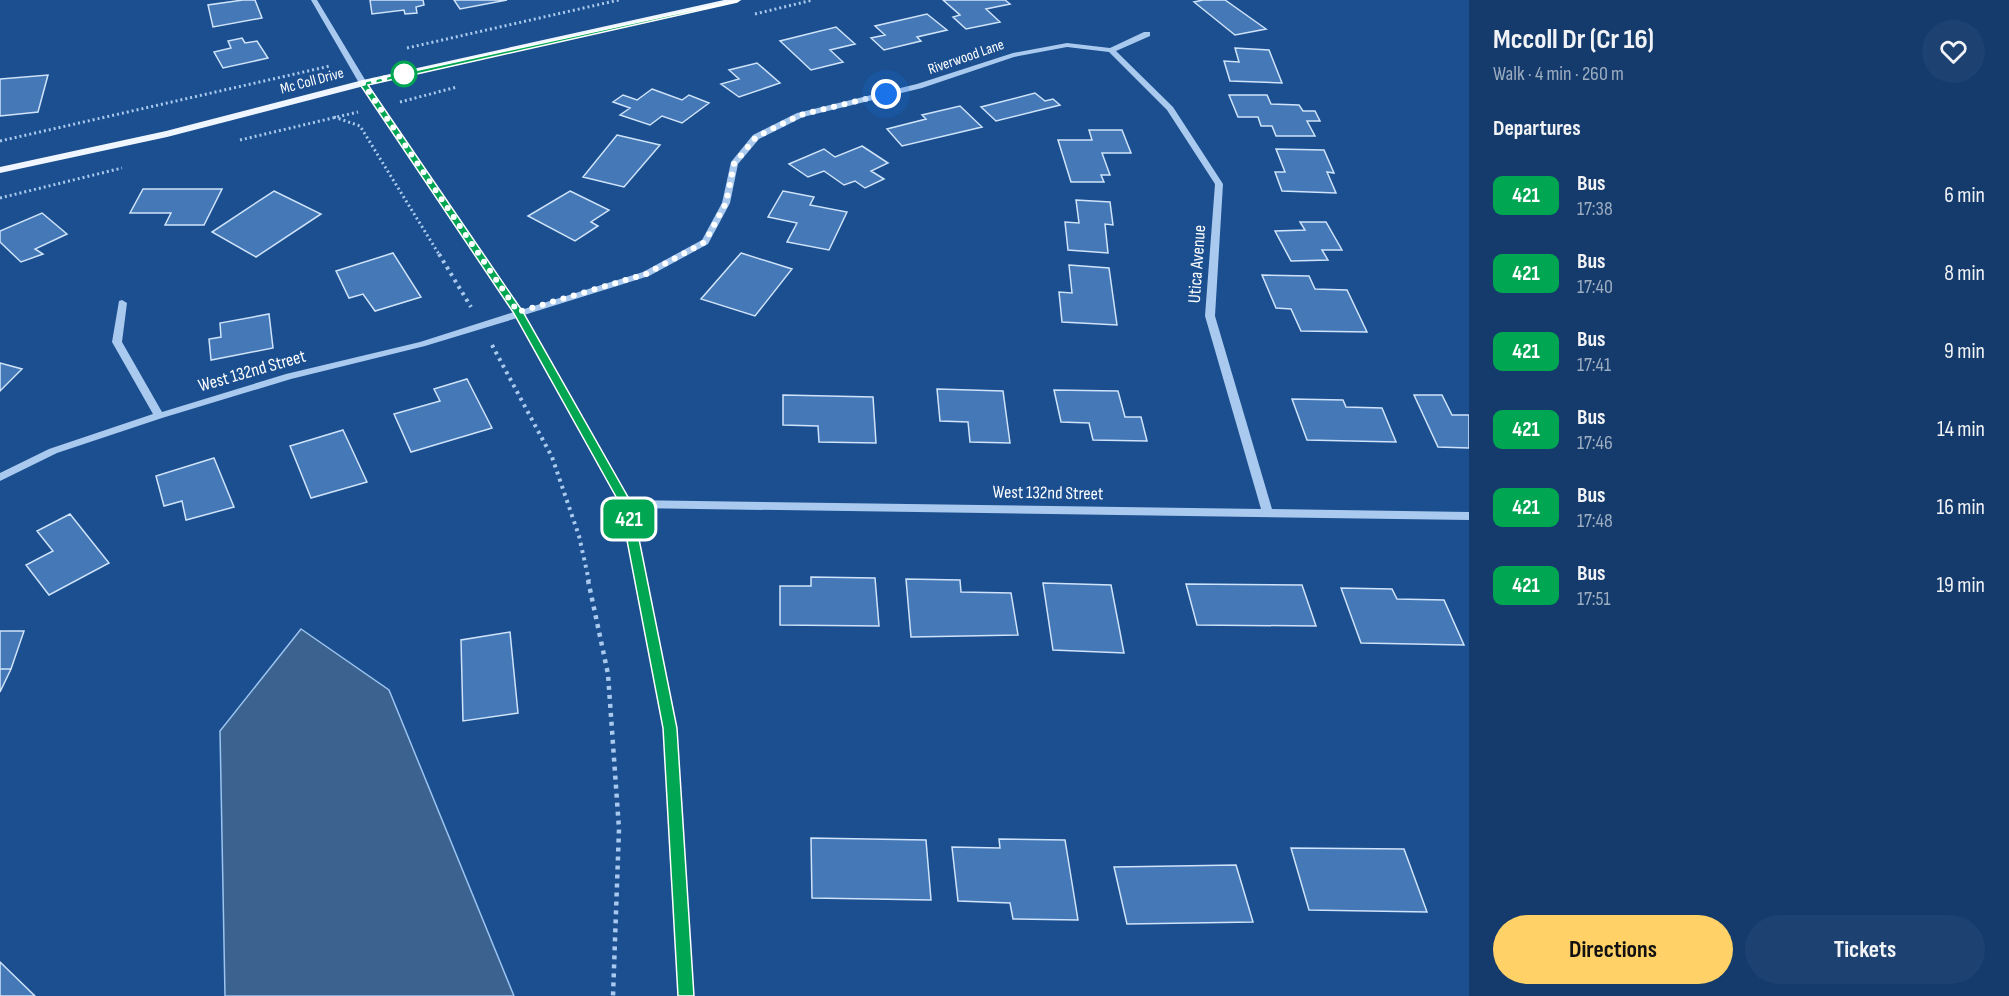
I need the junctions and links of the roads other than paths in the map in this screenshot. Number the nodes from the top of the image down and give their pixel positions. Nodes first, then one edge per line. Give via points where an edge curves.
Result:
1 (314, 0) edge
2 (737, 0) edge
3 (1147, 34) dead end
4 (1111, 50) junction
5 (363, 83) junction
6 (0, 170) edge
7 (122, 303) dead end
8 (518, 312) junction
9 (159, 416) junction
10 (0, 477) edge
11 (626, 504) junction
12 (1267, 512) junction
13 (1469, 516) edge
14 (686, 996) edge

1 - 5 street
2 - 5 main road, Mc Coll Drive
3 - 4 street
4 - 8 street, Riverwood Lane via 1067,45 1013,55 919,86 800,115 756,137 734,164 726,203 705,242 646,274
4 - 12 street, Utica Avenue via 1170,109 1219,184 1210,316
5 - 6 main road, Mc Coll Drive via 167,134
5 - 8 street
7 - 9 street via 117,342
8 - 9 street, West 132nd Street via 422,344 289,376
8 - 11 street
9 - 10 street, West 132nd Street via 53,452
11 - 12 street, West 132nd Street
11 - 14 street via 670,728
12 - 13 street, West 132nd Street

